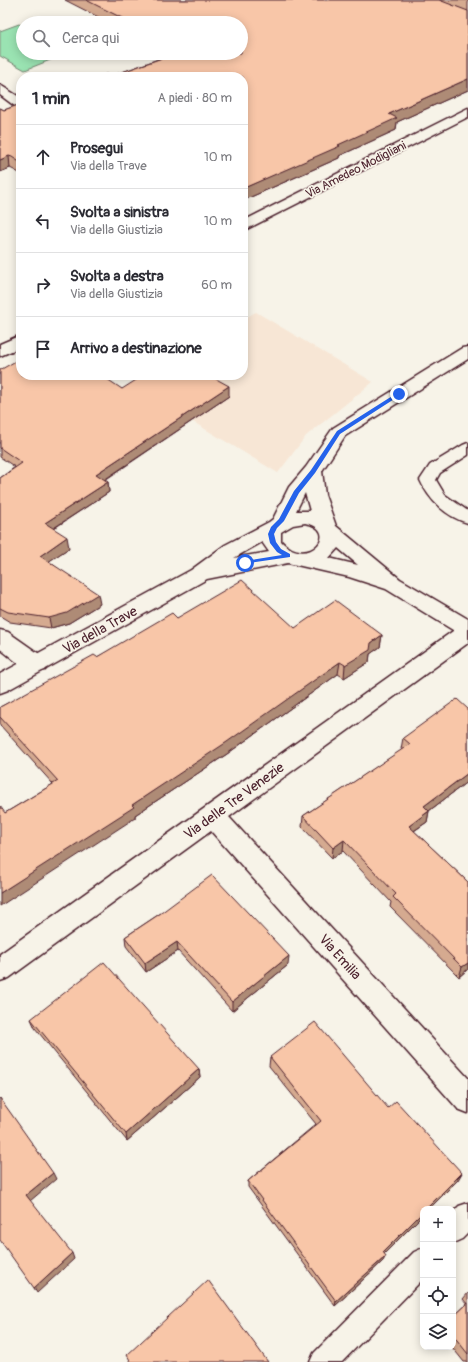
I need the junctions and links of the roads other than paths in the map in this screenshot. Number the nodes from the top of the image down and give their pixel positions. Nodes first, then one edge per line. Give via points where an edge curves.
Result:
1 (0, 89) edge
2 (16, 101) edge
3 (468, 112) edge
4 (248, 224) edge
5 (16, 343) edge
6 (0, 351) edge
7 (468, 352) edge
8 (468, 448) edge
9 (313, 472) junction
10 (468, 518) edge
11 (278, 524) junction
12 (327, 527) junction
13 (294, 557) junction
14 (198, 575) junction
15 (393, 584) junction
16 (468, 631) edge
17 (0, 638) edge
18 (37, 664) junction
19 (0, 684) edge
20 (213, 816) junction
21 (0, 969) edge
22 (468, 1099) edge
23 (468, 1215) edge
24 (456, 1227) edge
25 (420, 1264) edge
26 (323, 1362) edge

1 - 2 street
3 - 4 street, Via Amedeo Modigliani
5 - 6 street
7 - 9 street via 339,432
8 - 10 lane via 435,469 428,480 433,494
9 - 11 street via 296,492
9 - 12 street via 315,495
11 - 12 street via 292,517 303,516 315,518
11 - 13 street via 271,534 273,543 279,550
11 - 14 street, Via della Trave via 232,550
12 - 13 street via 332,539 326,550 312,557
12 - 15 street
13 - 14 street, Via della Trave via 245,563
13 - 15 street
14 - 18 street, Via della Trave
15 - 16 street
16 - 20 street, Via delle Tre Venezie
17 - 18 street
18 - 19 street, Via della Trave
20 - 21 street, Via delle Tre Venezie
20 - 22 street, Via Emilia
23 - 24 lane
25 - 26 lane

